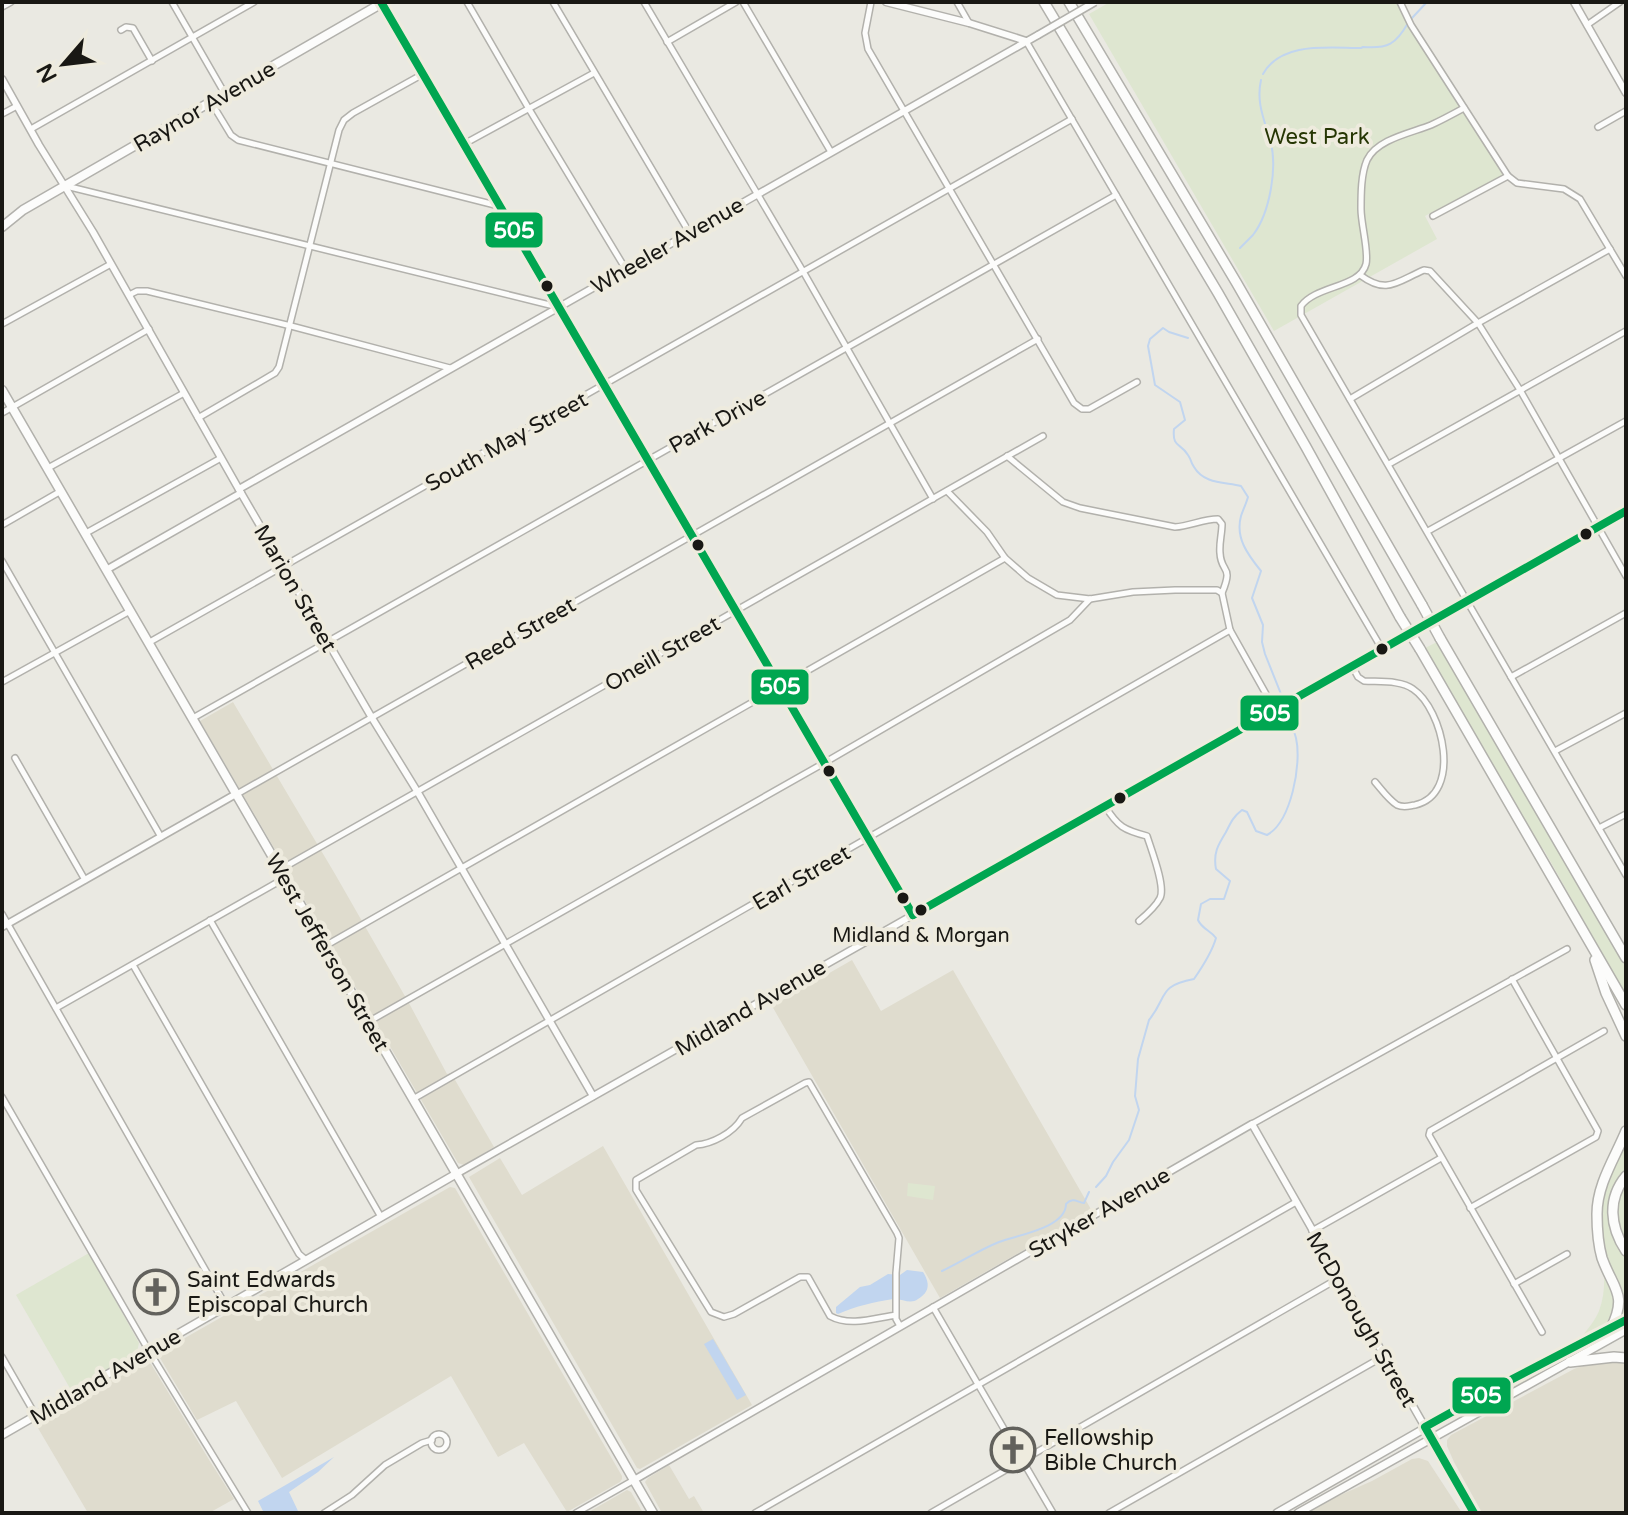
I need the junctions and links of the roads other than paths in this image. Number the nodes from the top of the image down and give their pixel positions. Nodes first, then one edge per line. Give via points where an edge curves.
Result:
1 (11, 2) edge
2 (172, 2) edge
3 (254, 2) edge
4 (467, 2) edge
5 (553, 2) edge
6 (644, 2) edge
7 (736, 2) edge
8 (743, 2) edge
9 (871, 2) edge
10 (886, 2) edge
11 (957, 2) edge
12 (1044, 2) edge
13 (1069, 2) edge
14 (1095, 2) edge
15 (1400, 2) edge
16 (1574, 2) edge
17 (1620, 2) edge
18 (382, 3) edge
19 (245, 4) edge
20 (2, 7) edge
21 (969, 23) junction
22 (1587, 25) junction
23 (121, 30) dead end
24 (191, 38) junction
25 (1026, 41) junction
26 (667, 42) junction
27 (152, 61) junction
28 (594, 73) junction
29 (423, 74) junction
30 (2, 79) edge
31 (1626, 93) edge
32 (225, 94) junction
33 (211, 102) junction
34 (17, 106) junction
35 (1464, 108) junction
36 (529, 109) junction
37 (905, 110) junction
38 (1626, 111) edge
39 (2, 114) edge
40 (1072, 119) junction
41 (1598, 127) dead end
42 (31, 129) junction
43 (464, 144) junction
44 (831, 152) junction
45 (331, 164) junction
46 (1508, 176) junction
47 (64, 186) junction
48 (950, 190) junction
49 (757, 194) junction
50 (1116, 195) junction
51 (499, 206) junction
52 (23, 210) junction
53 (1433, 216) dead end
54 (2, 218) edge
55 (2, 227) edge
56 (689, 232) junction
57 (312, 245) junction
58 (1610, 249) junction
59 (111, 264) junction
60 (993, 265) junction
61 (625, 268) junction
62 (804, 273) junction
63 (1360, 275) junction
64 (1626, 276) edge
65 (129, 295) junction
66 (558, 307) junction
67 (1478, 323) junction
68 (2, 324) edge
69 (291, 326) junction
70 (149, 329) junction
71 (1626, 331) edge
72 (1038, 339) junction
73 (847, 348) junction
74 (450, 368) junction
75 (1137, 382) dead end
76 (604, 385) junction
77 (2, 390) edge
78 (1520, 390) junction
79 (184, 393) junction
80 (1350, 399) junction
81 (12, 408) junction
82 (2, 413) edge
83 (198, 418) junction
84 (1626, 421) edge
85 (890, 423) junction
86 (1043, 436) dead end
87 (1007, 456) junction
88 (221, 458) junction
89 (1558, 458) junction
90 (648, 460) junction
91 (1389, 464) junction
92 (47, 469) junction
93 (61, 491) junction
94 (240, 491) junction
95 (947, 491) junction
96 (933, 499) junction
97 (1626, 511) edge
98 (2, 525) edge
99 (1597, 527) junction
100 (1428, 531) junction
101 (85, 533) junction
102 (691, 536) junction
103 (1005, 558) junction
104 (2, 561) edge
105 (284, 567) junction
106 (106, 570) junction
107 (1626, 576) edge
108 (1222, 593) junction
109 (1090, 599) junction
110 (1466, 601) junction
111 (130, 611) junction
112 (735, 611) junction
113 (1626, 613) edge
114 (1230, 630) junction
115 (148, 643) junction
116 (328, 643) junction
117 (1382, 649) junction
118 (56, 652) junction
119 (1352, 666) junction
120 (1511, 677) junction
121 (2, 682) edge
122 (780, 687) junction
123 (1275, 710) junction
124 (1626, 713) edge
125 (192, 718) junction
126 (372, 718) junction
127 (1555, 751) junction
128 (15, 758) dead end
129 (824, 763) junction
130 (1375, 782) dead end
131 (417, 791) junction
132 (236, 794) junction
133 (1105, 806) junction
134 (1626, 814) edge
135 (1599, 828) junction
136 (161, 837) junction
137 (868, 838) junction
138 (461, 868) junction
139 (280, 870) junction
140 (1626, 875) edge
141 (285, 878) junction
142 (85, 880) junction
143 (2, 914) edge
144 (913, 915) junction
145 (210, 920) junction
146 (1139, 921) dead end
147 (5, 926) edge
148 (1587, 938) junction
149 (505, 944) junction
150 (324, 946) junction
151 (1567, 949) dead end
152 (1626, 958) edge
153 (133, 965) junction
154 (1512, 979) junction
155 (1626, 1005) edge
156 (56, 1008) junction
157 (550, 1021) junction
158 (368, 1022) junction
159 (1604, 1031) dead end
160 (1626, 1036) edge
161 (1558, 1059) junction
162 (593, 1096) junction
163 (2, 1097) edge
164 (413, 1099) junction
165 (1252, 1124) junction
166 (1626, 1131) edge
167 (1441, 1158) junction
168 (456, 1174) junction
169 (1626, 1176) edge
170 (1296, 1202) junction
171 (1470, 1208) junction
172 (381, 1217) junction
173 (1312, 1231) junction
174 (1626, 1251) edge
175 (1567, 1254) dead end
176 (306, 1261) junction
177 (1339, 1278) junction
178 (1514, 1284) junction
179 (1615, 1285) junction
180 (1626, 1295) edge
181 (226, 1306) junction
182 (933, 1307) junction
183 (896, 1315) junction
184 (1626, 1320) edge
185 (900, 1326) junction
186 (1611, 1328) junction
187 (1626, 1330) edge
188 (1542, 1332) dead end
189 (149, 1351) junction
190 (1384, 1356) junction
191 (2, 1357) edge
192 (1626, 1358) edge
193 (1570, 1362) junction
194 (978, 1384) junction
195 (36, 1416) junction
196 (1425, 1427) junction
197 (2, 1435) edge
198 (1431, 1439) junction
199 (432, 1440) dead end
200 (1022, 1461) junction
201 (634, 1480) junction
202 (248, 1513) edge
203 (324, 1513) edge
204 (576, 1513) edge
205 (653, 1513) edge
206 (755, 1513) edge
207 (931, 1513) edge
208 (1053, 1513) edge
209 (1109, 1513) edge
210 (1277, 1513) edge
211 (1298, 1513) edge
212 (1474, 1513) edge

1 - 20 street
2 - 24 street
3 - 19 street
4 - 36 street
5 - 28 street
6 - 26 street
7 - 26 street
8 - 44 street
9 - 37 street via 865,33 868,49
10 - 21 street
11 - 21 street
12 - 148 highway, bridge via 1218,293
13 - 152 highway, bridge
14 - 25 street, Wheeler Avenue, bridge
15 - 35 street
16 - 22 street
17 - 22 street
18 - 29 street
18 - 32 main road, Raynor Avenue
19 - 24 street
21 - 25 street
22 - 31 street
23 - 27 street via 133,28
24 - 27 street
24 - 32 street
25 - 37 street, Wheeler Avenue
25 - 40 street
26 - 49 street
27 - 42 street
28 - 36 street
28 - 56 street
29 - 43 street
29 - 45 street via 344,120
30 - 34 street, Marion Street
32 - 33 main road, Raynor Avenue
33 - 45 street via 238,140
33 - 47 main road, Raynor Avenue
34 - 39 street
34 - 42 street, Marion Street
35 - 46 street
35 - 63 street via 1391,140 1368,159 1361,212 1367,263
36 - 43 street
36 - 61 street
37 - 44 street, Wheeler Avenue
37 - 48 street
38 - 41 street
40 - 48 street, South May Street
40 - 50 street
42 - 47 street, Marion Street
43 - 51 street
44 - 49 street, Wheeler Avenue
45 - 51 street
45 - 57 street
46 - 53 street
46 - 58 street via 1517,183 1574,194
47 - 52 main road, Raynor Avenue
47 - 57 street
47 - 59 street, Marion Street
48 - 60 street
48 - 62 street, South May Street
49 - 56 street, Wheeler Avenue
49 - 62 street
50 - 60 street, Park Drive
50 - 117 street
51 - 66 street
52 - 54 main road, Raynor Avenue
52 - 55 main road, Raynor Avenue
56 - 61 street, Wheeler Avenue
57 - 66 street
57 - 69 street
58 - 64 street
58 - 67 street
59 - 65 street, Marion Street
59 - 68 street
60 - 72 street
60 - 73 street, Park Drive
61 - 66 street, Wheeler Avenue
62 - 73 street
62 - 76 street, South May Street
63 - 67 street via 1383,287 1430,271
63 - 80 street via 1301,306 1301,315
65 - 69 street via 147,291
65 - 70 street, Marion Street
66 - 74 street, Wheeler Avenue
66 - 76 street
67 - 78 street
67 - 80 street
69 - 74 street
69 - 83 street via 275,373
70 - 79 street, Marion Street
70 - 81 street
71 - 78 street
72 - 75 street via 1082,409
72 - 85 street, Reed Street
73 - 85 street
73 - 90 street, Park Drive
74 - 94 street, Wheeler Avenue
76 - 90 street
76 - 105 street, South May Street
77 - 81 main road, West Jefferson Street
78 - 89 street
78 - 91 street
79 - 83 street, Marion Street
79 - 92 street
80 - 91 street
81 - 82 street
81 - 92 main road, West Jefferson Street
83 - 88 street, Marion Street
84 - 89 street
85 - 96 street
85 - 102 street, Reed Street
86 - 87 street, Oneill Street
87 - 95 street, Oneill Street
87 - 108 street via 1063,502 1080,508 1175,527 1218,519 1220,557 1228,572
88 - 94 street, Marion Street
88 - 101 street
89 - 99 street
89 - 100 street
90 - 102 street
90 - 116 street, Park Drive
91 - 100 street
92 - 93 main road, West Jefferson Street
93 - 98 street
93 - 101 main road, West Jefferson Street
94 - 105 street, Marion Street
94 - 106 street, Wheeler Avenue
95 - 96 street, Oneill Street
95 - 103 street
96 - 112 street, Oneill Street
97 - 99 street, Midland Avenue
99 - 107 street
99 - 110 street, Midland Avenue
100 - 110 street
101 - 106 main road, West Jefferson Street
102 - 112 street
102 - 126 street, Reed Street
103 - 109 street via 1057,595
103 - 122 street
104 - 118 street
105 - 115 street, South May Street
105 - 116 street, Marion Street
106 - 111 main road, West Jefferson Street
108 - 109 street via 1175,590
108 - 114 street
109 - 129 street via 1070,620
110 - 117 street, Midland Avenue
110 - 120 street
111 - 115 main road, West Jefferson Street
111 - 118 street
112 - 122 street
112 - 131 street, Oneill Street
113 - 120 street
114 - 123 street
114 - 137 street, Earl Street
115 - 125 main road, West Jefferson Street
116 - 125 street, Park Drive
116 - 126 street, Marion Street
117 - 119 street, Midland Avenue
118 - 121 street
118 - 136 street
119 - 123 street, Midland Avenue
119 - 130 street via 1364,681 1410,686 1420,695 1443,750 1440,783 1424,803 1403,807
120 - 127 street
122 - 129 street
122 - 138 street
123 - 133 street, Midland Avenue
124 - 127 street
125 - 132 main road, West Jefferson Street
126 - 131 street, Marion Street
126 - 132 street, Reed Street
127 - 135 street
128 - 142 street
129 - 137 street
129 - 149 street
131 - 138 street, Marion Street
131 - 139 street, Oneill Street
132 - 136 street, Reed Street
132 - 139 main road, West Jefferson Street
133 - 144 street, Midland Avenue
133 - 146 street via 1122,829 1147,836 1151,848 1161,897
134 - 135 street
135 - 140 street
136 - 142 street, Reed Street
137 - 144 street
137 - 157 street, Earl Street
138 - 149 street, Marion Street
138 - 150 street
139 - 141 main road, West Jefferson Street
141 - 145 street
141 - 150 main road, West Jefferson Street
142 - 147 street, Reed Street
143 - 147 street
144 - 162 street, Midland Avenue
145 - 153 street
145 - 172 street
147 - 156 street
148 - 155 highway
148 - 160 highway
149 - 157 street, Marion Street
149 - 158 street
150 - 158 main road, West Jefferson Street
151 - 154 street, Stryker Avenue
153 - 156 street
153 - 176 street
154 - 161 street
154 - 165 street, Stryker Avenue
156 - 181 street
157 - 162 street, Marion Street
157 - 164 street, Earl Street
158 - 164 main road, West Jefferson Street
159 - 161 street
161 - 167 street via 1430,1131
161 - 171 street via 1598,1131 1596,1137
162 - 168 street, Midland Avenue
163 - 189 street
164 - 168 main road, West Jefferson Street
165 - 170 street, McDonough Street
165 - 182 street, Stryker Avenue
166 - 179 highway via 1605,1177 1597,1212 1600,1249
167 - 171 street
167 - 173 street
168 - 172 main road, Midland Avenue
168 - 201 main road, West Jefferson Street
169 - 174 highway via 1612,1211
170 - 173 street, McDonough Street
170 - 194 street
171 - 178 street
172 - 176 main road, Midland Avenue
173 - 177 street, McDonough Street
175 - 178 street
176 - 181 main road, Midland Avenue
177 - 190 street, McDonough Street
177 - 200 street
178 - 188 street
179 - 180 highway
179 - 186 highway via 1620,1306
181 - 189 main road, Midland Avenue
182 - 185 street, Stryker Avenue
182 - 194 street
183 - 183 street via 899,1238 809,1082 742,1118 737,1127 707,1145 696,1145 636,1180 636,1190 711,1312 734,1314 808,1277 834,1319 852,1322
183 - 185 street
184 - 186 main road
185 - 201 street, Stryker Avenue
186 - 196 main road
187 - 193 main road
189 - 195 main road, Midland Avenue
189 - 202 street
190 - 196 street, McDonough Street
190 - 209 street
191 - 195 street
192 - 193 highway
193 - 198 main road
194 - 200 street
194 - 206 street
195 - 197 main road, Midland Avenue
196 - 198 street, McDonough Street
196 - 210 main road
198 - 211 main road
198 - 212 street, McDonough Street
199 - 203 street via 385,1465
200 - 207 street
200 - 208 street
201 - 204 street
201 - 205 main road, West Jefferson Street

